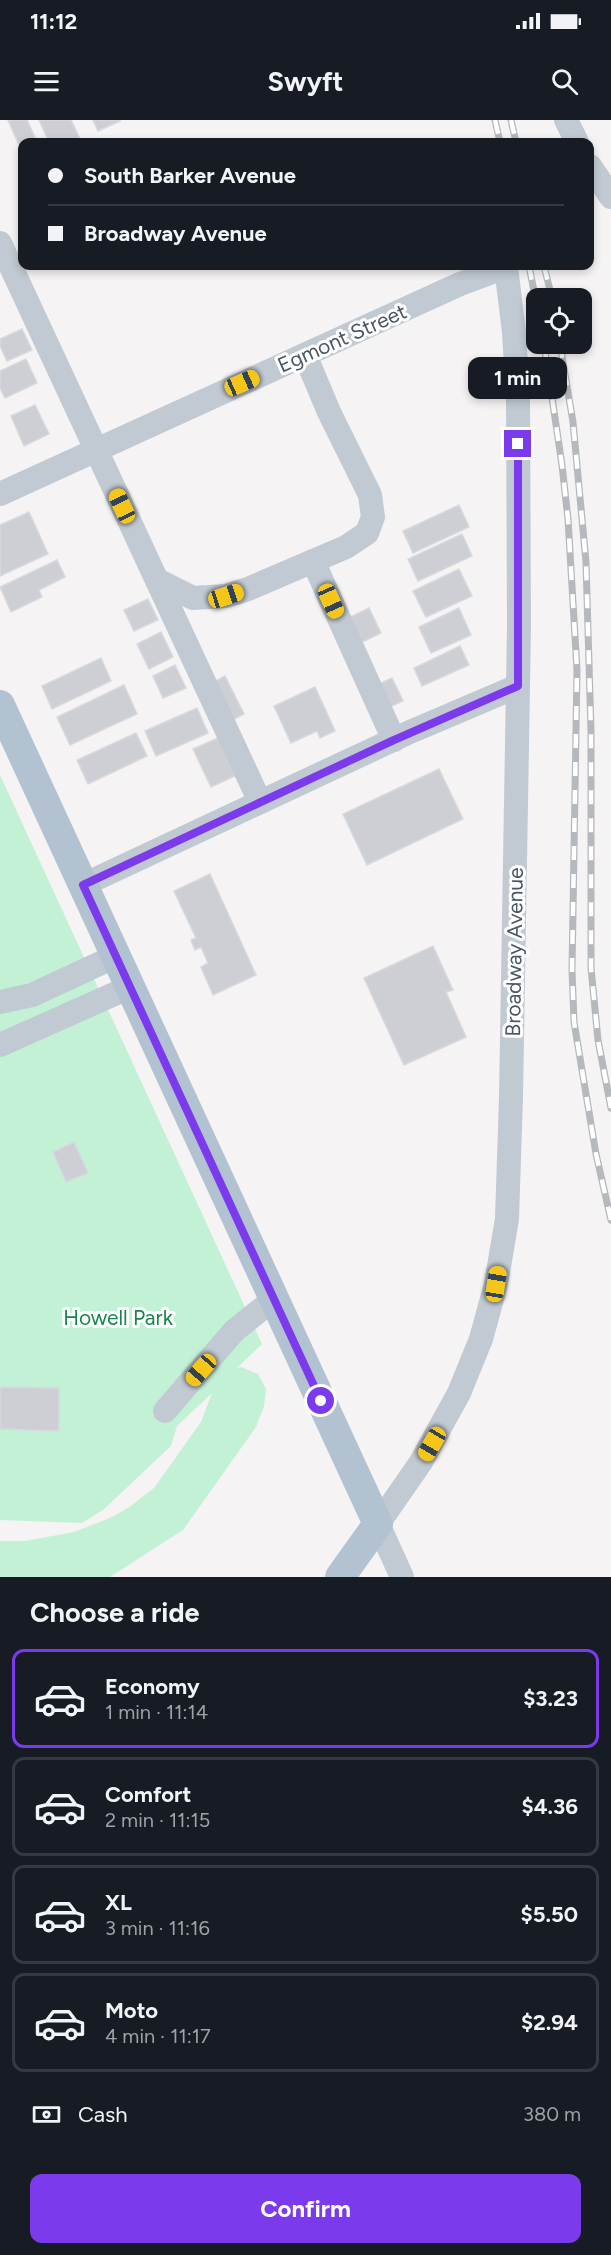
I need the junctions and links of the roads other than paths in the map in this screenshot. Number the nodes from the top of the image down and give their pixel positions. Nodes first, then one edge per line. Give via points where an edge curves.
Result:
1 (566, 120) edge
2 (576, 138) edge
3 (594, 172) edge
4 (611, 197) edge
5 (0, 243) edge
6 (496, 270) edge
7 (506, 270) edge
8 (508, 284) joint
9 (305, 355) junction
10 (96, 450) junction
11 (0, 494) edge
12 (313, 561) junction
13 (157, 580) junction
14 (518, 686) junction
15 (0, 705) edge
16 (394, 740) junction
17 (260, 802) junction
18 (83, 885) junction
19 (116, 956) junction
20 (130, 987) junction
21 (0, 1002) edge
22 (0, 1045) edge
23 (274, 1299) junction
24 (165, 1411) dead end
25 (378, 1524) junction
26 (340, 1577) edge
27 (402, 1577) edge

1 - 2 street
3 - 4 street
5 - 10 street
6 - 9 street, Egmont Street
7 - 8 street, Egmont Street
8 - 14 street, Broadway Avenue via 518,398
9 - 10 street, Egmont Street
9 - 12 street via 370,495 373,517 367,533
10 - 11 street, Egmont Street
10 - 13 street
12 - 13 street via 226,596 193,598
12 - 16 street
13 - 17 street
14 - 16 street
14 - 25 street, Broadway Avenue via 507,1219 496,1284 481,1339 459,1393 421,1462
15 - 18 main road
16 - 17 street
17 - 18 street
18 - 19 main road
19 - 20 main road
19 - 21 street via 32,994
20 - 22 street
20 - 23 main road
23 - 24 street via 234,1331
23 - 25 main road
25 - 26 main road, Broadway Avenue
25 - 27 street

